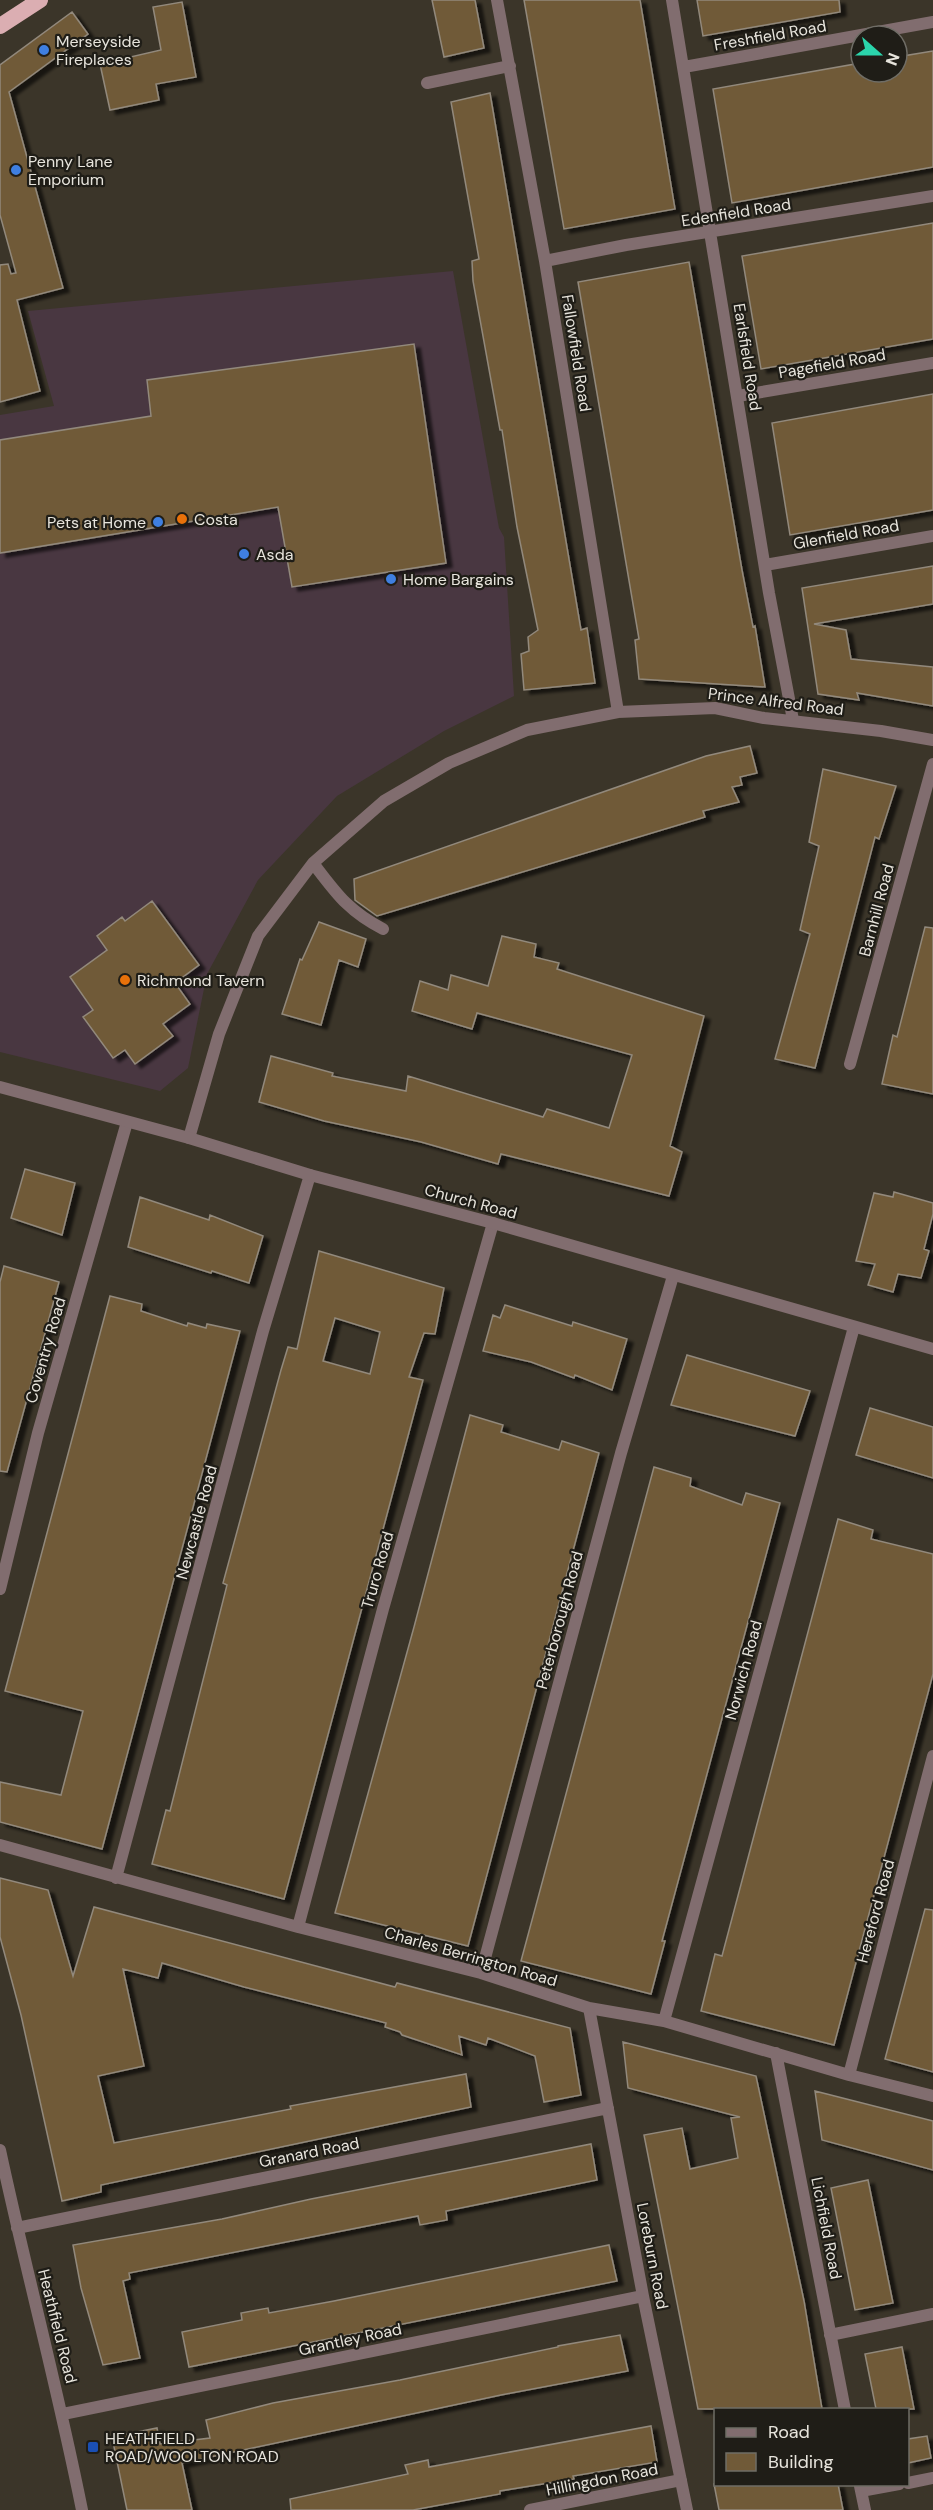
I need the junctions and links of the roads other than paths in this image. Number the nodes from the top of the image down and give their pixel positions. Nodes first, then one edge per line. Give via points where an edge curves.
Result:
1 (40, 0) edge
2 (497, 0) edge
3 (672, 0) edge
4 (933, 22) edge
5 (0, 26) edge
6 (510, 66) junction
7 (684, 67) junction
8 (427, 83) dead end
9 (933, 196) edge
10 (712, 233) junction
11 (545, 261) junction
12 (933, 363) edge
13 (738, 396) junction
14 (933, 536) edge
15 (765, 565) junction
16 (618, 712) junction
17 (793, 720) junction
18 (933, 740) edge
19 (933, 764) edge
20 (313, 863) junction
21 (383, 929) dead end
22 (850, 1064) dead end
23 (0, 1087) edge
24 (127, 1122) junction
25 (189, 1138) junction
26 (310, 1175) junction
27 (493, 1223) junction
28 (673, 1276) junction
29 (854, 1327) junction
30 (933, 1349) edge
31 (0, 1589) edge
32 (933, 1756) edge
33 (0, 1845) edge
34 (116, 1878) junction
35 (298, 1927) junction
36 (480, 1973) junction
37 (589, 2008) junction
38 (664, 2021) junction
39 (776, 2053) junction
40 (849, 2075) junction
41 (933, 2096) edge
42 (608, 2108) junction
43 (0, 2150) edge
44 (16, 2228) junction
45 (643, 2296) junction
46 (933, 2314) edge
47 (830, 2335) junction
48 (845, 2408) edge
49 (63, 2414) junction
50 (933, 2478) edge
51 (681, 2480) junction
52 (909, 2483) edge
53 (880, 2486) edge
54 (860, 2488) edge
55 (82, 2510) edge
56 (530, 2510) edge
57 (687, 2510) edge
58 (865, 2510) edge

1 - 5 highway
2 - 6 street, Fallowfield Road
3 - 7 street, Earlsfield Road
4 - 7 street, Freshfield Road
6 - 8 street
6 - 11 street, Fallowfield Road
7 - 10 street, Earlsfield Road
9 - 10 street, Edenfield Road
10 - 11 street, Edenfield Road
10 - 13 street, Earlsfield Road
11 - 16 street, Fallowfield Road
12 - 13 street, Pagefield Road
13 - 15 street, Earlsfield Road
14 - 15 street, Glenfield Road
15 - 17 street, Earlsfield Road
16 - 17 street, Prince Alfred Road via 716,708
16 - 20 street, Prince Alfred Road via 527,730 449,763 384,801
17 - 18 street, Prince Alfred Road
19 - 22 street, Barnhill Road
20 - 21 street via 342,901
20 - 25 street, Prince Alfred Road via 258,936 219,1034
23 - 24 street, Church Road
24 - 25 street, Church Road
24 - 31 street, Coventry Road via 38,1433
25 - 26 street, Church Road
26 - 27 street, Church Road
26 - 34 street, Newcastle Road via 263,1331
27 - 28 street, Church Road
27 - 35 street, Truro Road via 386,1598
28 - 29 street, Church Road
28 - 36 street, Peterborough Road
29 - 30 street, Church Road
29 - 38 street, Norwich Road
32 - 40 street, Hereford Road
33 - 34 street, Charles Berrington Road
34 - 35 street, Charles Berrington Road
35 - 36 street, Charles Berrington Road
36 - 37 street, Charles Berrington Road
37 - 38 street, Charles Berrington Road
37 - 42 street, Loreburn Road
38 - 39 street, Charles Berrington Road
39 - 40 street, Charles Berrington Road
39 - 47 street, Lichfield Road
40 - 41 street, Charles Berrington Road
42 - 44 street, Granard Road
42 - 45 street, Loreburn Road
43 - 44 street, Heathfield Road
44 - 49 street, Heathfield Road
45 - 49 street, Grantley Road
45 - 51 street, Loreburn Road
46 - 47 street
47 - 48 street, Lichfield Road
49 - 55 street, Heathfield Road
50 - 52 street
51 - 56 street, Hillingdon Road
51 - 57 street, Loreburn Road
53 - 54 street
54 - 58 street

